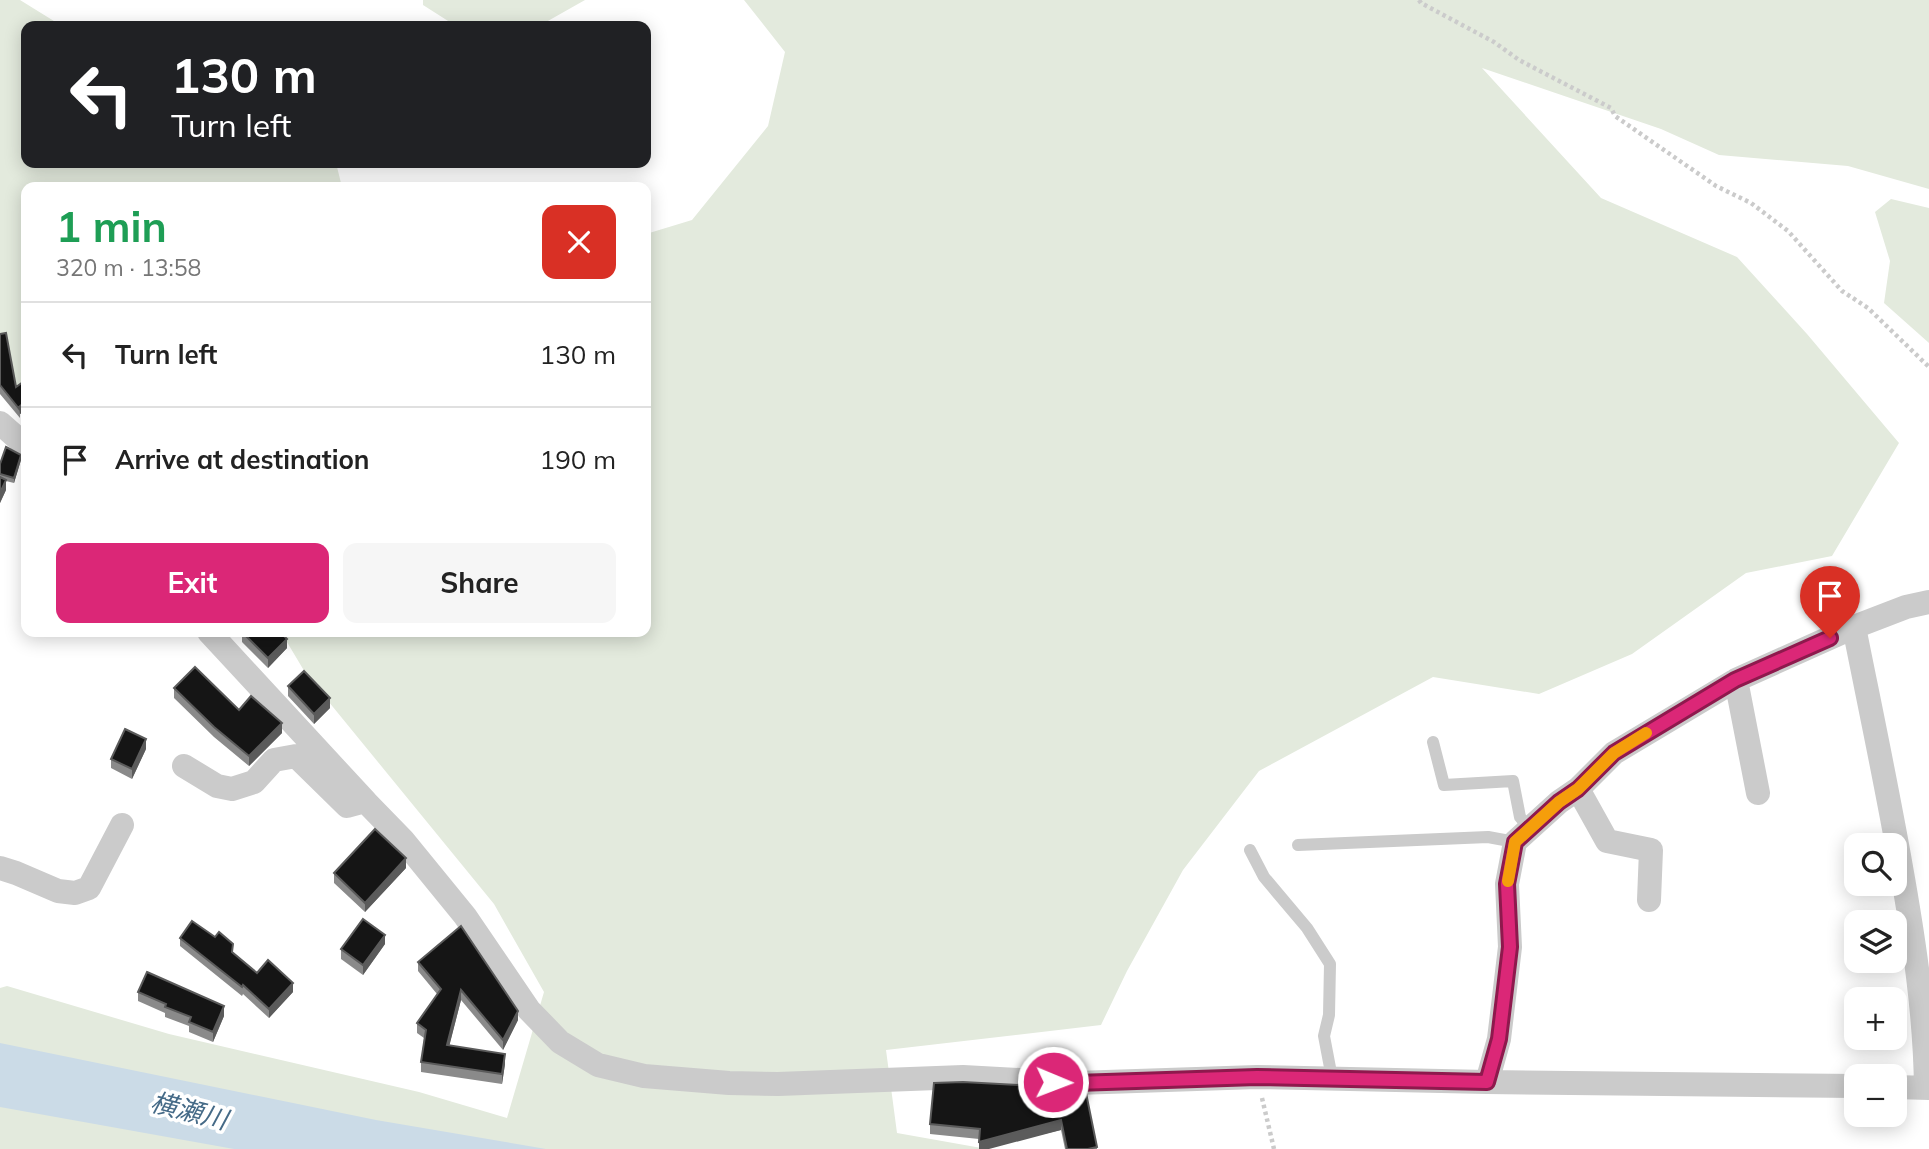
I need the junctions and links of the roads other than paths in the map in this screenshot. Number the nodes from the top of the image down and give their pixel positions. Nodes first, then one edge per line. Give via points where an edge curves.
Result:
1 (0, 423) edge
2 (21, 442) edge
3 (1929, 602) edge
4 (1854, 627) junction
5 (214, 637) edge
6 (1735, 680) junction
7 (1433, 742) dead end
8 (184, 765) dead end
9 (1578, 789) junction
10 (1758, 793) dead end
11 (366, 802) junction
12 (122, 825) dead end
13 (1522, 835) junction
14 (1298, 845) dead end
15 (1250, 850) dead end
16 (0, 868) edge
17 (1649, 900) dead end
18 (1332, 1078) junction
19 (1487, 1082) junction
20 (1844, 1086) edge
21 (1907, 1087) edge
22 (1928, 1088) edge

1 - 2 street
3 - 4 street
4 - 6 street
4 - 22 street via 1916,956
5 - 11 street
6 - 9 street via 1614,753
6 - 10 street
7 - 13 lane via 1444,785 1513,781
8 - 11 street via 217,786 232,789 254,782 274,760 296,756 347,806
9 - 13 street
9 - 17 street via 1606,841 1651,850
11 - 18 street via 403,839 465,916 529,1010 559,1042 598,1065 643,1076 753,1084 963,1077 1076,1083
12 - 16 street via 89,888 75,894
13 - 14 lane
13 - 19 street via 1507,884 1510,947 1499,1039
15 - 18 lane via 1264,877 1330,964 1324,1036
18 - 19 street
19 - 20 street
21 - 22 street

